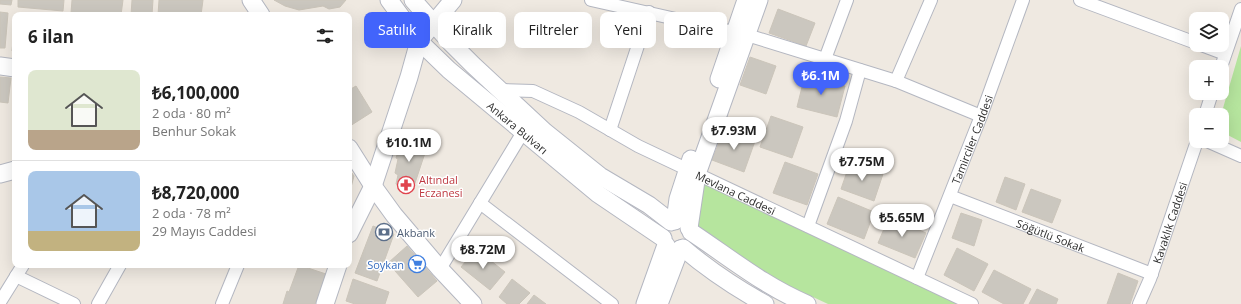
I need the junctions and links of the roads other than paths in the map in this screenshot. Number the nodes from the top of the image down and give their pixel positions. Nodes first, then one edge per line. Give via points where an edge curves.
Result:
1 (251, 0) edge
2 (389, 0) edge
3 (414, 0) edge
4 (453, 0) edge
5 (591, 0) edge
6 (746, 0) edge
7 (759, 0) edge
8 (847, 0) edge
9 (931, 0) edge
10 (1023, 0) edge
11 (1080, 0) edge
12 (1241, 9) edge
13 (259, 12) edge
14 (398, 12) edge
15 (649, 12) edge
16 (656, 14) edge
17 (434, 24) junction
18 (430, 29) edge
19 (741, 33) junction
20 (1189, 40) edge
21 (417, 48) edge
22 (426, 48) edge
23 (637, 48) edge
24 (1220, 52) edge
25 (1225, 54) junction
26 (825, 59) junction
27 (1223, 60) edge
28 (0, 66) edge
29 (12, 68) edge
30 (860, 70) junction
31 (896, 81) junction
32 (499, 90) junction
33 (981, 116) junction
34 (610, 130) junction
35 (523, 132) junction
36 (1195, 148) edge
37 (1223, 148) edge
38 (352, 153) edge
39 (1241, 156) edge
40 (12, 171) edge
41 (693, 172) junction
42 (0, 174) edge
43 (373, 186) junction
44 (950, 196) junction
45 (480, 203) junction
46 (682, 226) junction
47 (808, 226) junction
48 (352, 228) edge
49 (673, 245) junction
50 (21, 268) edge
51 (118, 268) edge
52 (237, 268) edge
53 (337, 268) edge
54 (440, 268) junction
55 (1152, 274) junction
56 (16, 276) junction
57 (917, 278) junction
58 (0, 302) edge
59 (74, 304) edge
60 (98, 304) edge
61 (222, 304) edge
62 (325, 304) edge
63 (473, 304) edge
64 (612, 304) edge
65 (645, 304) edge
66 (659, 304) edge
67 (766, 304) edge
68 (807, 304) edge
69 (972, 304) edge
70 (1139, 304) edge

1 - 13 main road
2 - 14 main road, Ankara Bulvarı
3 - 17 main road, Ankara Bulvarı
4 - 17 main road
5 - 15 street
6 - 19 main road
7 - 19 main road
8 - 26 street
9 - 31 street
10 - 33 street, Tamirciler Caddesi
11 - 20 street
12 - 25 street
16 - 19 street
17 - 18 main road
17 - 32 main road, Ankara Bulvarı
19 - 26 street
19 - 41 main road
21 - 43 main road
22 - 35 main road, Ankara Bulvarı
23 - 34 street
24 - 25 street
25 - 27 street
26 - 30 street
28 - 29 main road
30 - 31 street
30 - 47 street via 846,121
31 - 33 street
32 - 34 street, Mevlana Caddesi via 533,91 579,112
32 - 46 main road, Ankara Bulvarı via 545,132 600,176
33 - 44 street, Tamirciler Caddesi
34 - 41 street, Mevlana Caddesi
35 - 45 street
35 - 49 main road, Ankara Bulvarı via 598,194
36 - 55 street, Kavaklık Caddesi
37 - 39 street
38 - 43 main road
40 - 42 main road
41 - 46 main road
41 - 47 street, Mevlana Caddesi
43 - 48 main road
43 - 54 main road via 394,215
44 - 55 street, Söğütlü Sokak
44 - 57 street, Tamirciler Caddesi
45 - 54 street
45 - 64 street
46 - 49 main road via 690,240
46 - 49 main road via 665,227 663,231
46 - 68 main road, Ankara Bulvarı via 746,270
47 - 57 street, Mevlana Caddesi
49 - 65 main road
49 - 66 main road
49 - 67 main road, Ankara Bulvarı via 742,292
50 - 56 street
51 - 60 street
52 - 61 street
53 - 62 main road
54 - 63 main road
55 - 70 street, Kavaklık Caddesi
56 - 58 street
56 - 59 street
57 - 69 street, Mevlana Caddesi

